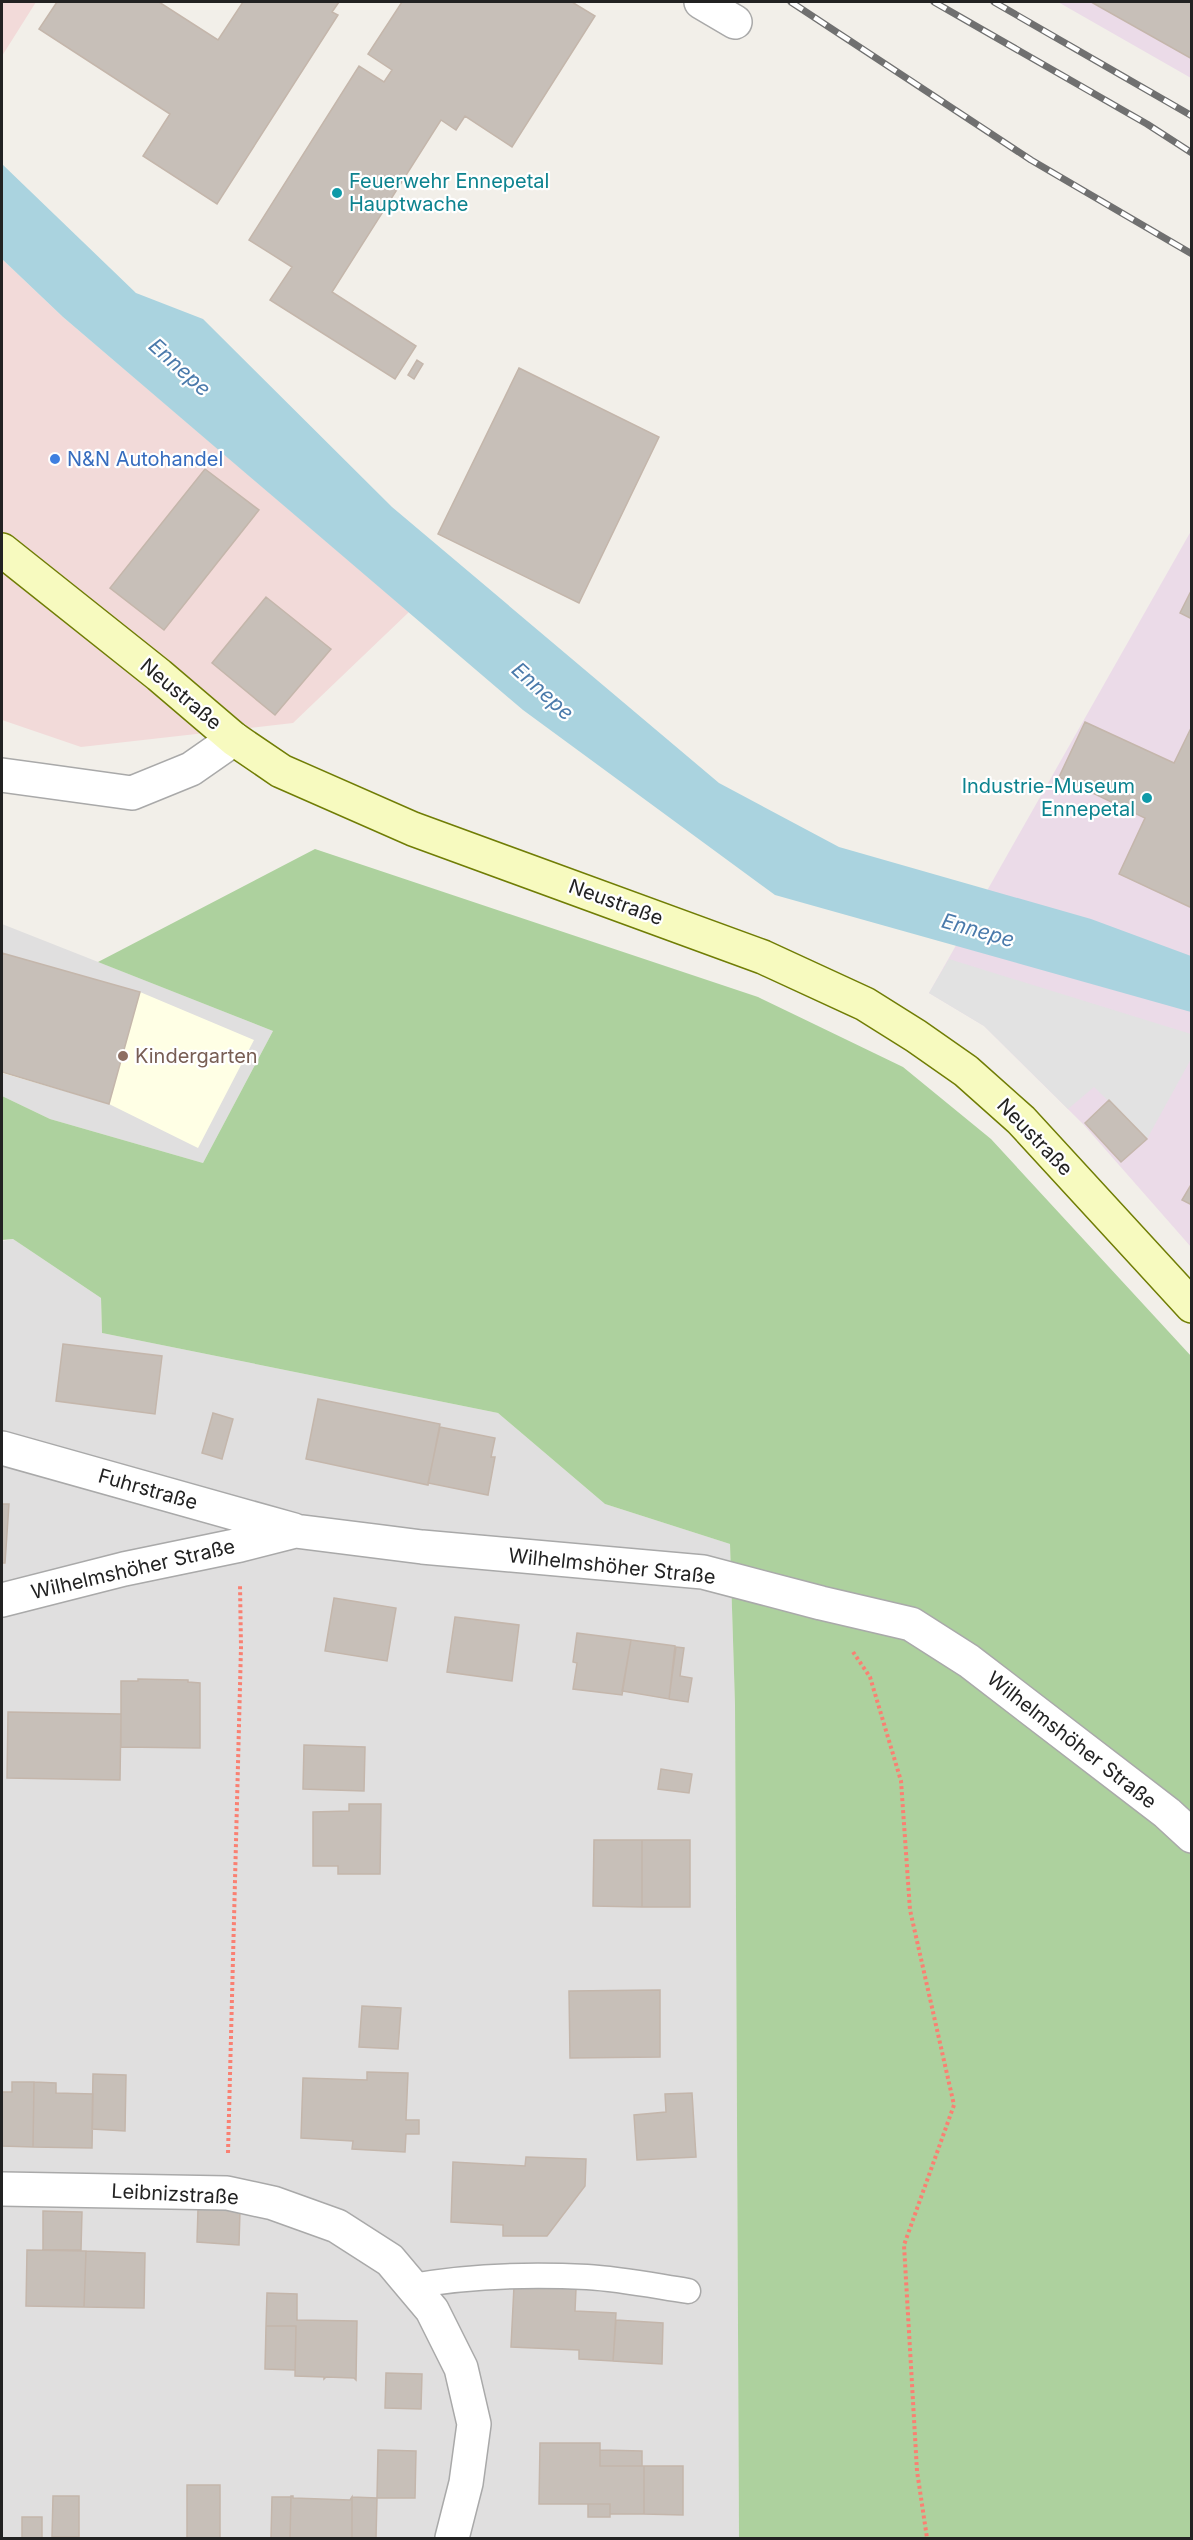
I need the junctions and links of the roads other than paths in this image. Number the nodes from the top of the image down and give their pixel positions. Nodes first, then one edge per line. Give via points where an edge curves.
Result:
1 (701, 2) edge
2 (735, 22) dead end
3 (2, 550) edge
4 (234, 739) junction
5 (2, 775) edge
6 (1191, 1306) edge
7 (2, 1448) edge
8 (295, 1531) junction
9 (2, 1600) edge
10 (1191, 1836) edge
11 (2, 2189) edge
12 (412, 2286) junction
13 (688, 2290) dead end
14 (452, 2538) edge

1 - 2 street
3 - 4 main road, Neustraße
4 - 5 street via 191,769 132,793
4 - 6 main road, Neustraße via 281,771 343,800 763,957 865,1004 916,1036 995,1095
7 - 8 street, Fuhrstraße
8 - 9 street, Wilhelmshöher Straße
8 - 10 street, Wilhelmshöher Straße via 422,1547 703,1572 911,1624 979,1668
11 - 12 street, Leibnizstraße via 227,2193 273,2203 337,2226 390,2260
12 - 13 lane via 446,2280 535,2276 590,2277
12 - 14 street, Leibnizstraße via 432,2310 461,2368 474,2424 466,2483

